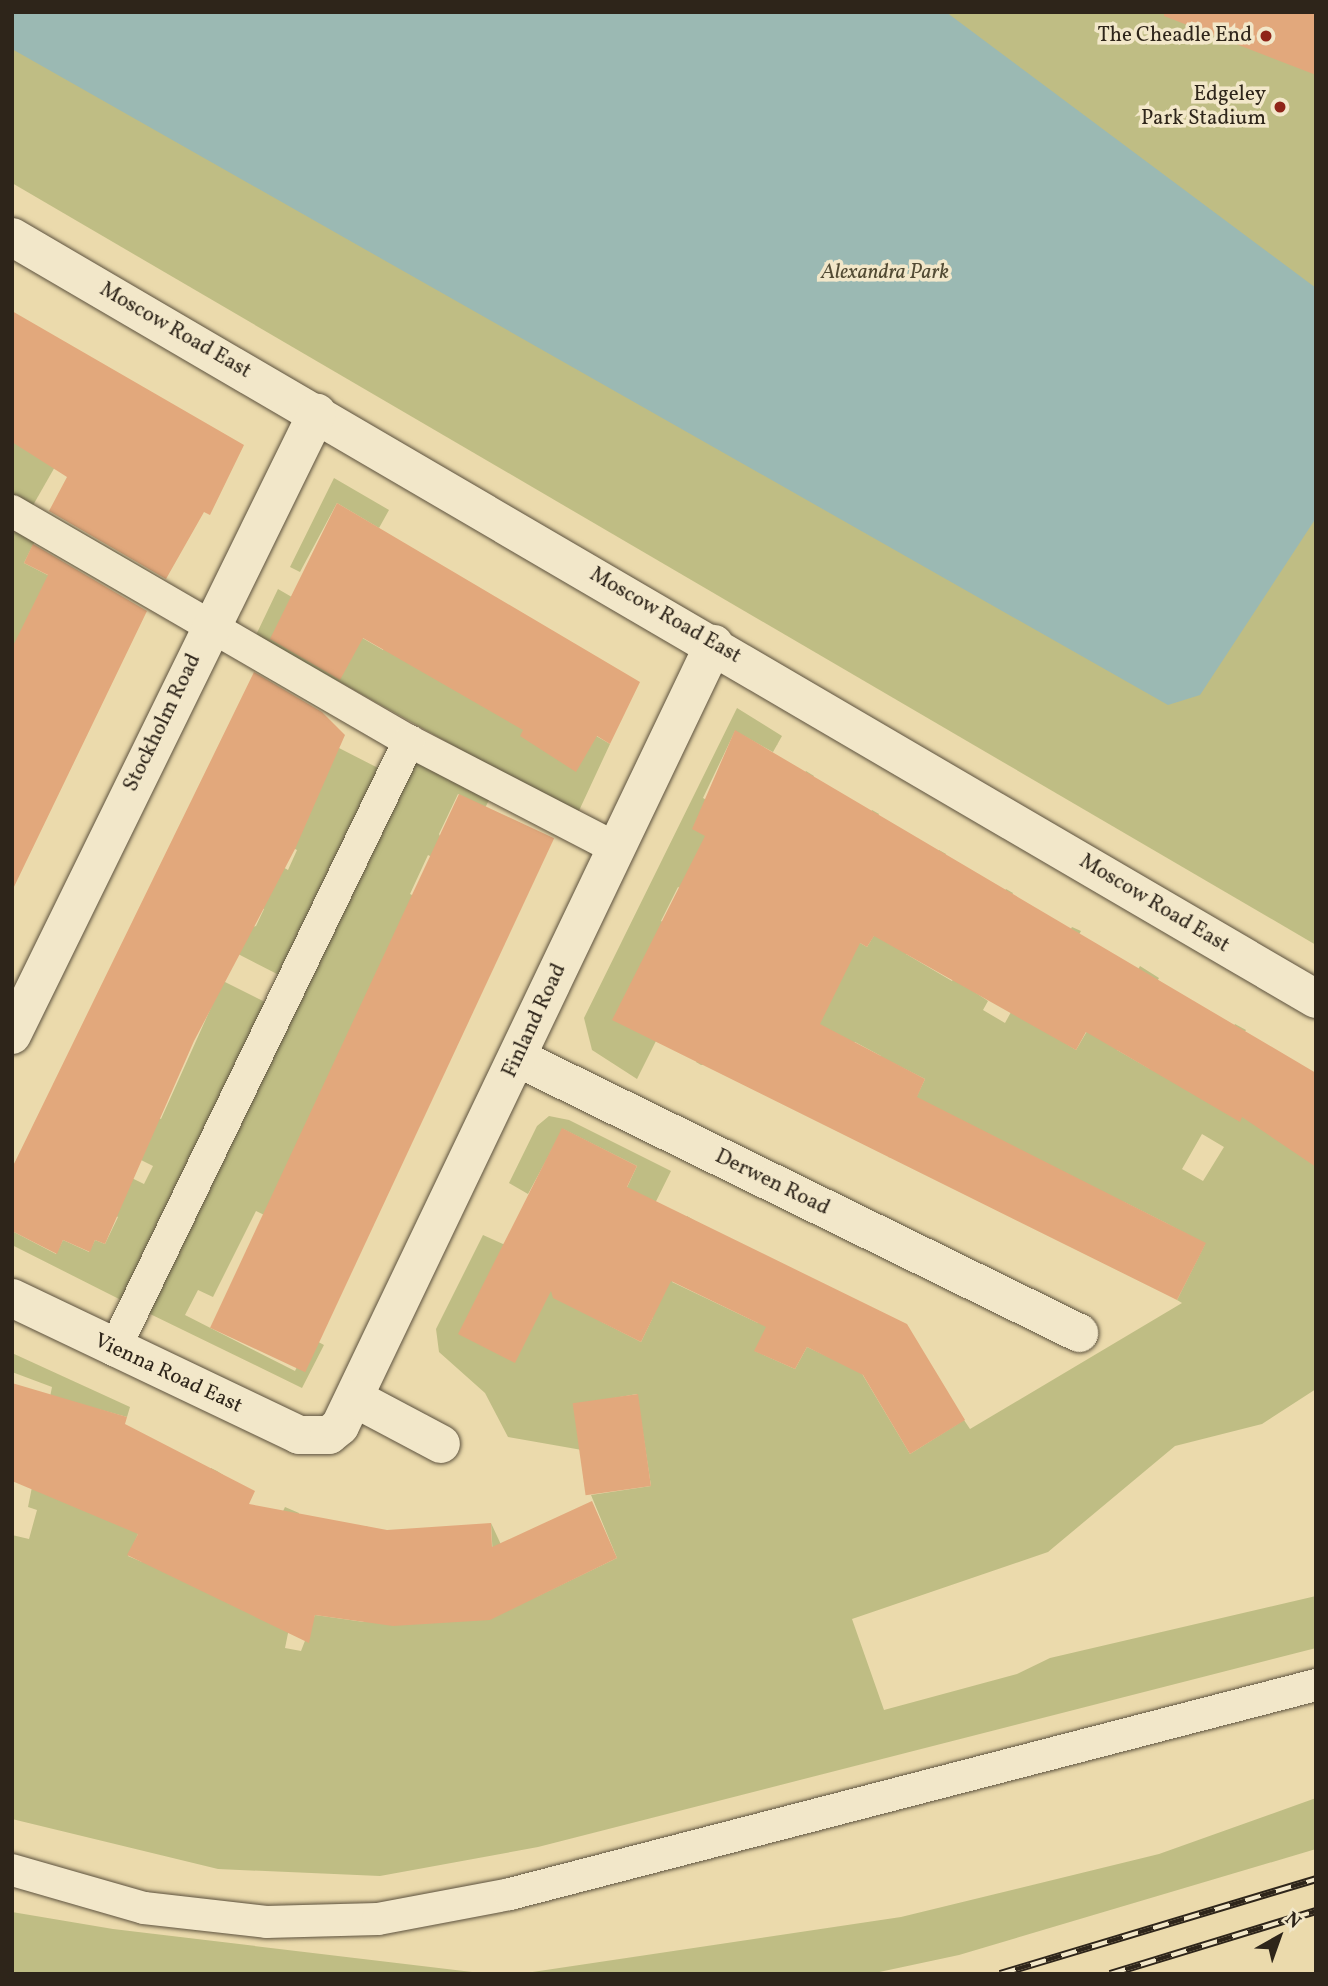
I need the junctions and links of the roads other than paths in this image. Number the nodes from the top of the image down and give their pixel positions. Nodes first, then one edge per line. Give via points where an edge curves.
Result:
1 (12, 237) edge
2 (317, 413) junction
3 (12, 510) edge
4 (211, 623) junction
5 (714, 643) junction
6 (409, 741) junction
7 (617, 849) junction
8 (1316, 999) edge
9 (12, 1034) edge
10 (518, 1058) junction
11 (12, 1297) edge
12 (1079, 1333) dead end
13 (114, 1350) junction
14 (356, 1399) junction
15 (329, 1435) joint
16 (441, 1444) dead end
17 (1316, 1685) edge
18 (12, 1870) edge

1 - 2 street, Moscow Road East
2 - 4 street, Stockholm Road
2 - 5 street, Moscow Road East
3 - 4 lane
4 - 6 lane
4 - 9 street, Stockholm Road
5 - 7 street, Finland Road
5 - 8 street, Moscow Road East
6 - 7 lane
6 - 13 lane
7 - 10 street, Finland Road
10 - 12 street, Derwen Road via 1019,1319
10 - 14 street, Finland Road
11 - 13 street, Vienna Road East
13 - 15 street, Vienna Road East via 299,1435
14 - 15 street, Finland Road
14 - 16 street
17 - 18 lane via 510,1894 378,1919 267,1922 145,1908

